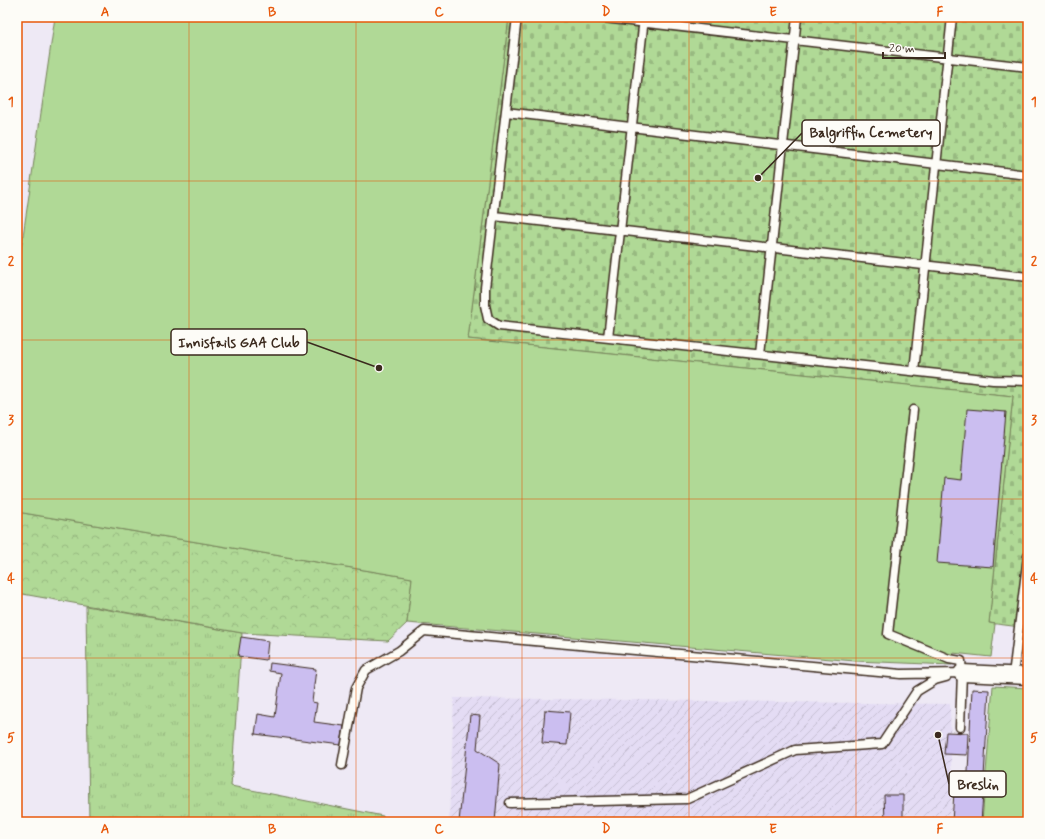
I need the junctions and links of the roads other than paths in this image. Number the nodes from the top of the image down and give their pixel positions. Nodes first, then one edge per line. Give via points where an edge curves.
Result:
1 (517, 17) edge
2 (595, 17) edge
3 (797, 17) edge
4 (952, 17) edge
5 (644, 20) edge
6 (794, 40) junction
7 (948, 57) junction
8 (1028, 66) edge
9 (506, 112) junction
10 (632, 127) junction
11 (783, 146) junction
12 (936, 164) junction
13 (1028, 175) edge
14 (494, 216) junction
15 (620, 231) junction
16 (772, 248) junction
17 (925, 266) junction
18 (1028, 278) edge
19 (608, 338) junction
20 (760, 354) junction
21 (914, 371) junction
22 (1028, 381) edge
23 (913, 410) dead end
24 (1028, 556) edge
25 (962, 673) junction
26 (1021, 675) edge
27 (960, 726) dead end
28 (342, 765) dead end
29 (510, 803) dead end

1 - 9 lane
2 - 5 lane
3 - 6 lane
4 - 7 lane
5 - 6 lane
5 - 10 lane
6 - 7 lane
6 - 11 lane
7 - 8 lane
7 - 12 lane
9 - 10 lane
9 - 14 lane
10 - 11 lane
10 - 15 lane
11 - 12 lane
11 - 16 lane
12 - 13 lane
12 - 17 lane
14 - 15 lane
14 - 19 lane via 485,288 488,319 499,326
15 - 16 lane
15 - 19 lane
16 - 17 lane
16 - 20 lane
17 - 18 lane
17 - 21 lane
19 - 20 lane
20 - 21 lane
21 - 22 lane via 993,380
23 - 25 lane via 888,634 949,659 961,661
24 - 26 lane
25 - 26 street
25 - 27 lane
25 - 28 lane via 901,674 424,631 398,651 366,670 356,688
25 - 29 lane via 935,680 917,691 882,744 795,750 687,799

